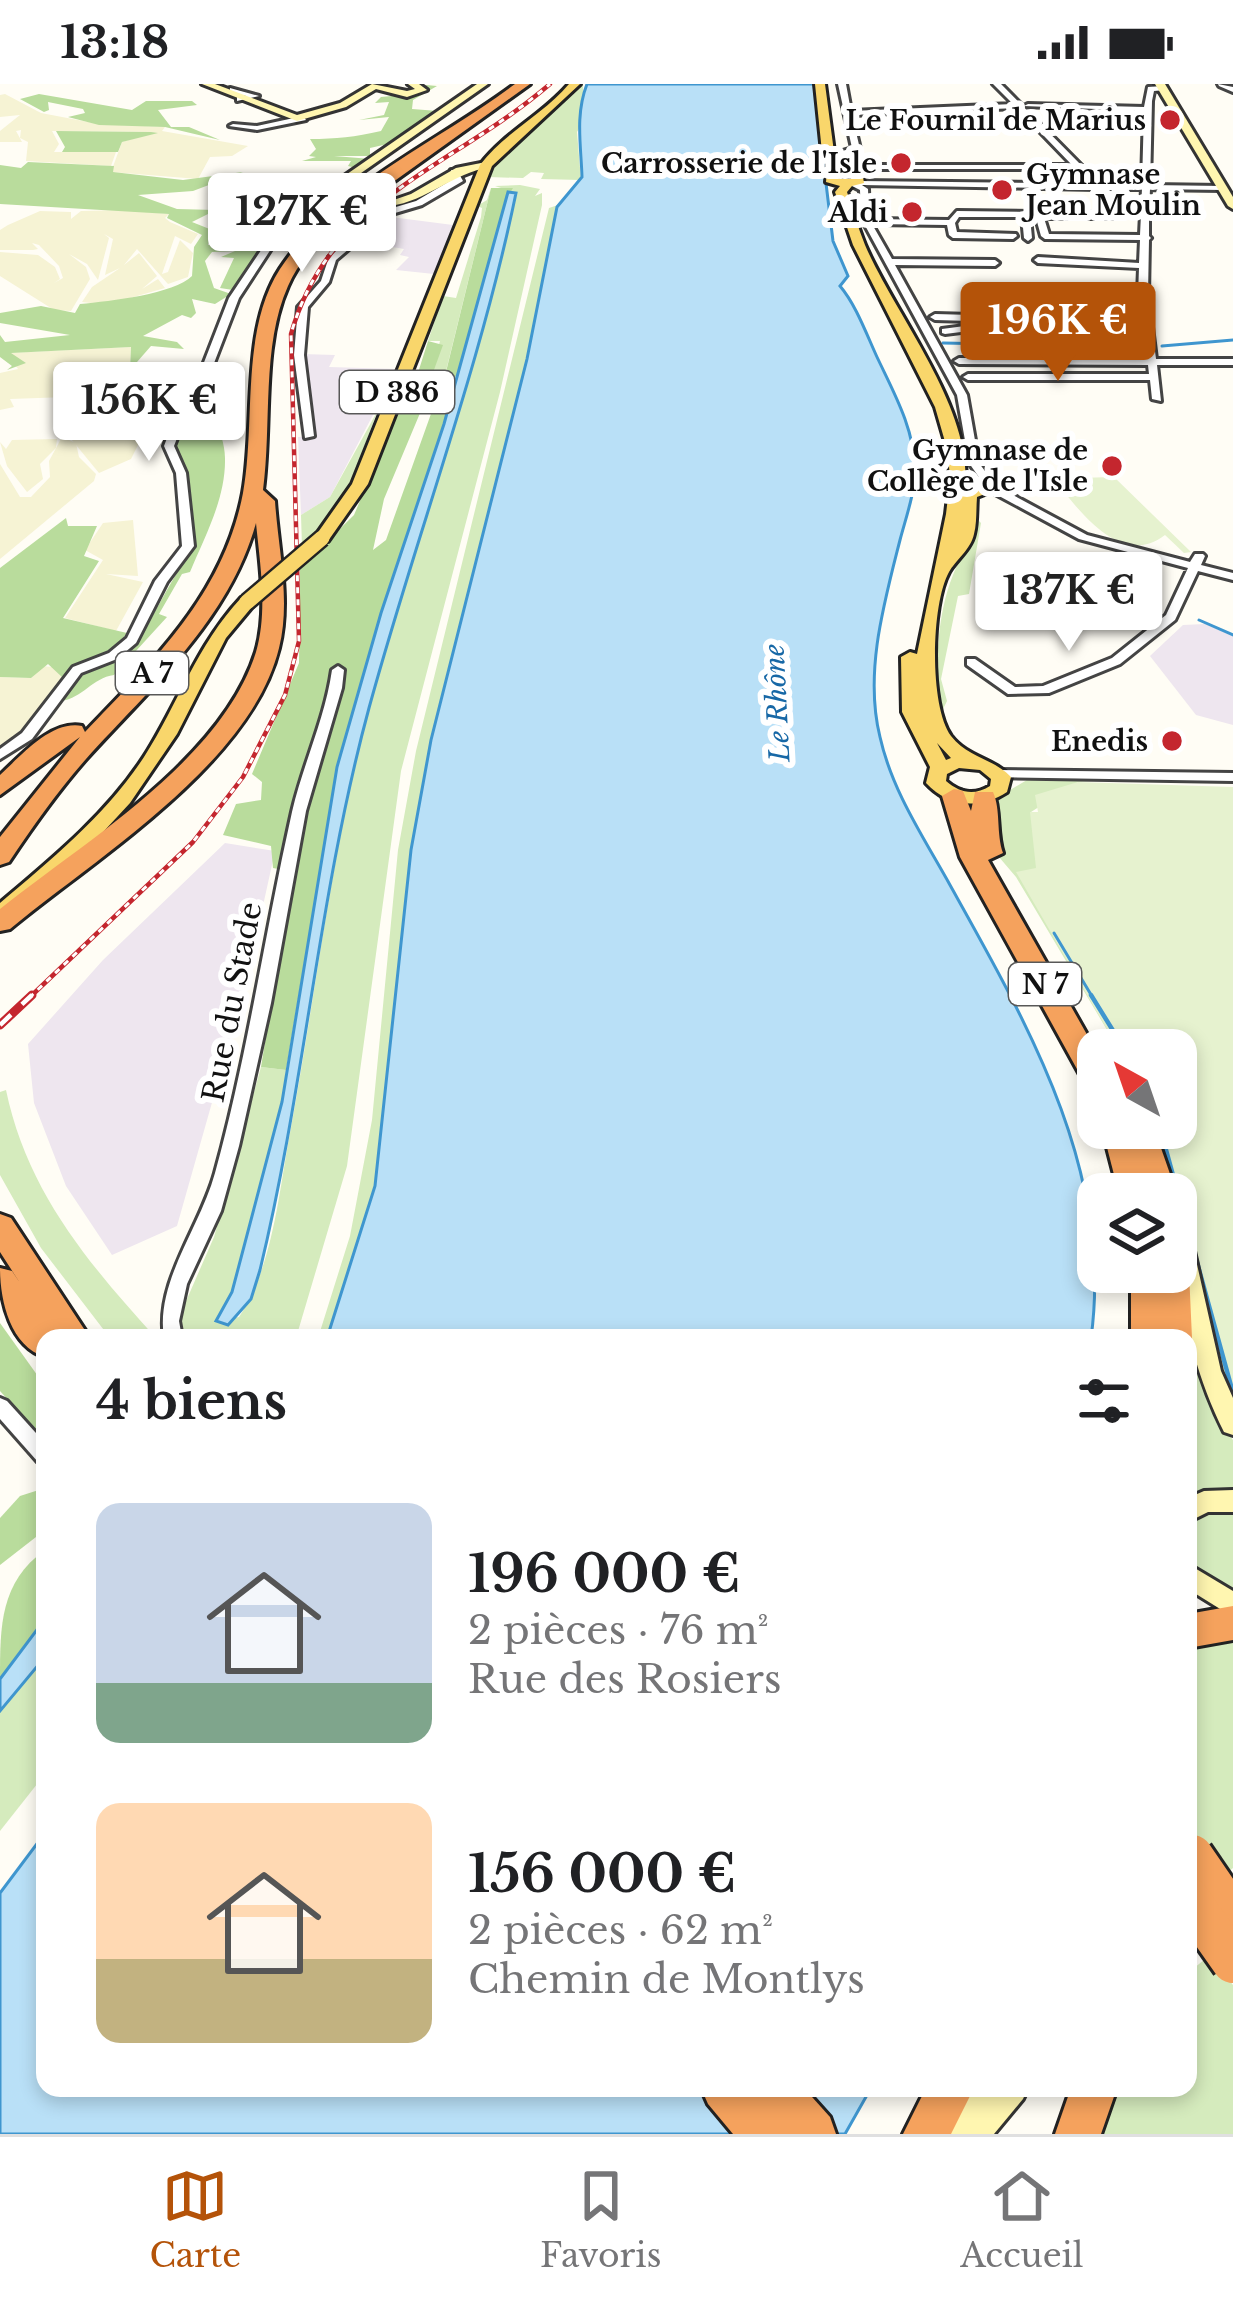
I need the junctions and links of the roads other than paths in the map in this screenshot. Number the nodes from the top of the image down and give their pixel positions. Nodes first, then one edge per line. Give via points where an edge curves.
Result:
1 (207, 84) edge
2 (413, 84) edge
3 (483, 84) edge
4 (511, 84) edge
5 (523, 84) edge
6 (575, 84) edge
7 (824, 84) edge
8 (842, 84) edge
9 (997, 84) edge
10 (1222, 84) edge
11 (1162, 86) edge
12 (1233, 90) edge
13 (1024, 106) junction
14 (1147, 109) junction
15 (849, 112) junction
16 (303, 118) junction
17 (233, 126) dead end
18 (253, 128) junction
19 (285, 133) dead end
20 (844, 162) junction
21 (486, 165) junction
22 (1080, 167) junction
23 (454, 172) junction
24 (1095, 186) junction
25 (1148, 187) junction
26 (848, 188) junction
27 (1222, 188) junction
28 (329, 195) junction
29 (1115, 202) junction
30 (1232, 202) edge
31 (1148, 210) junction
32 (1026, 214) junction
33 (1039, 215) junction
34 (867, 221) junction
35 (951, 223) junction
36 (1013, 236) dead end
37 (1028, 238) dead end
38 (1147, 238) junction
39 (889, 262) junction
40 (995, 263) dead end
41 (1120, 265) junction
42 (1144, 266) junction
43 (935, 317) dead end
44 (993, 326) junction
45 (1148, 329) junction
46 (945, 331) dead end
47 (1154, 360) junction
48 (959, 361) dead end
49 (1233, 362) edge
50 (968, 377) dead end
51 (1155, 377) junction
52 (1157, 399) dead end
53 (309, 436) dead end
54 (992, 488) junction
55 (255, 490) junction
56 (1198, 560) junction
57 (942, 570) junction
58 (1233, 577) edge
59 (971, 662) dead end
60 (338, 670) dead end
61 (74, 731) junction
62 (0, 755) edge
63 (967, 762) junction
64 (940, 768) junction
65 (1233, 777) edge
66 (991, 786) junction
67 (0, 788) edge
68 (954, 796) junction
69 (0, 821) edge
70 (0, 857) edge
71 (0, 919) edge
72 (1093, 1029) edge
73 (1077, 1043) edge
74 (0, 1226) edge
75 (0, 1280) edge
76 (1147, 1293) edge
77 (1174, 1293) edge
78 (1192, 1293) edge
79 (67, 1329) edge
80 (171, 1329) edge
81 (1148, 1329) edge
82 (1175, 1329) edge
83 (36, 1331) edge
84 (0, 1406) edge
85 (1233, 1425) edge
86 (36, 1446) edge
87 (1233, 1501) edge
88 (1197, 1506) edge
89 (1197, 1581) edge
90 (1233, 1605) edge
91 (1233, 1623) edge
92 (1197, 1629) edge
93 (1197, 1876) edge
94 (1233, 1882) edge
95 (1197, 1885) edge
96 (1233, 1901) edge
97 (1197, 1911) edge
98 (1233, 1914) edge
99 (1197, 1931) edge
100 (1197, 1944) edge
101 (1233, 1962) edge
102 (732, 2097) edge
103 (782, 2097) edge
104 (946, 2097) edge
105 (980, 2097) edge
106 (1004, 2097) edge
107 (1091, 2097) edge
108 (764, 2134) edge
109 (813, 2134) edge
110 (926, 2134) edge
111 (945, 2134) edge
112 (972, 2134) edge
113 (1078, 2134) edge

1 - 16 street
2 - 16 street via 422,90 372,87
3 - 28 street
4 - 61 highway, A 7 via 332,211 282,259 256,313 239,490 223,547 174,627
5 - 55 highway, A 7 via 328,224 286,273 268,325
6 - 21 main road, D 386
7 - 20 main road
8 - 15 street
9 - 13 street
10 - 12 street
11 - 14 street via 1151,89
11 - 27 street
13 - 14 street
13 - 15 street
13 - 22 street
14 - 25 street
15 - 20 street via 856,151
16 - 18 street
17 - 18 street
18 - 19 street
20 - 22 street
20 - 26 main road
20 - 26 main road via 830,166
21 - 23 street
21 - 71 main road, D 386, bridge via 360,484 322,538 207,648 140,777
22 - 24 street
23 - 28 street, bridge via 405,201
23 - 53 street via 460,179 392,211 335,256 303,308 299,355
24 - 25 street
24 - 26 street
24 - 29 street
25 - 27 street
25 - 31 street
26 - 34 main road via 850,214
26 - 34 street via 864,189
26 - 57 main road via 859,245 953,440 958,480
26 - 64 main road via 846,240 943,446 945,491 909,676 915,724
27 - 30 street
28 - 62 street via 277,232 234,298 202,384 183,408 169,446 181,473 188,546 132,640 77,670 27,736
29 - 31 street
29 - 33 street via 1111,216
31 - 38 street
32 - 33 street
32 - 35 street via 957,214
32 - 37 street
33 - 38 street via 1045,236
34 - 35 street
34 - 39 street
35 - 36 street via 952,234
38 - 42 street
39 - 40 street
39 - 54 street via 962,395 974,463
41 - 41 street via 1041,263 1038,260 1116,262
41 - 42 street
42 - 45 street
43 - 44 street
44 - 45 street
44 - 46 street
45 - 47 street
47 - 48 street
47 - 49 street
47 - 51 street
50 - 51 street
51 - 52 street
54 - 56 street via 1084,537
54 - 57 main road via 969,494 966,537
55 - 70 highway, A 7 via 241,545 206,609 45,788
55 - 71 highway via 265,501 272,622 247,699 167,786
56 - 58 street
56 - 59 street via 1171,617 1122,658 1053,688 1007,690
57 - 63 main road via 926,694 939,739
60 - 80 street, Rue du Stade via 300,806 243,1106 207,1228 172,1300
61 - 67 highway
61 - 69 highway, A 7
63 - 64 main road
63 - 66 main road
64 - 68 main road via 936,783
65 - 66 street
66 - 68 main road
66 - 72 highway, N 7 via 987,847
68 - 73 highway, N 7 via 973,857
74 - 79 highway
75 - 83 highway
76 - 81 highway
77 - 82 highway
78 - 85 street via 1209,1371
84 - 86 street
87 - 88 street
89 - 90 street
91 - 92 highway
93 - 98 highway, bridge
94 - 97 street
95 - 101 highway, bridge
96 - 99 street
98 - 100 highway
102 - 108 highway
103 - 109 highway
104 - 110 highway
105 - 111 street
106 - 112 street
107 - 113 highway

